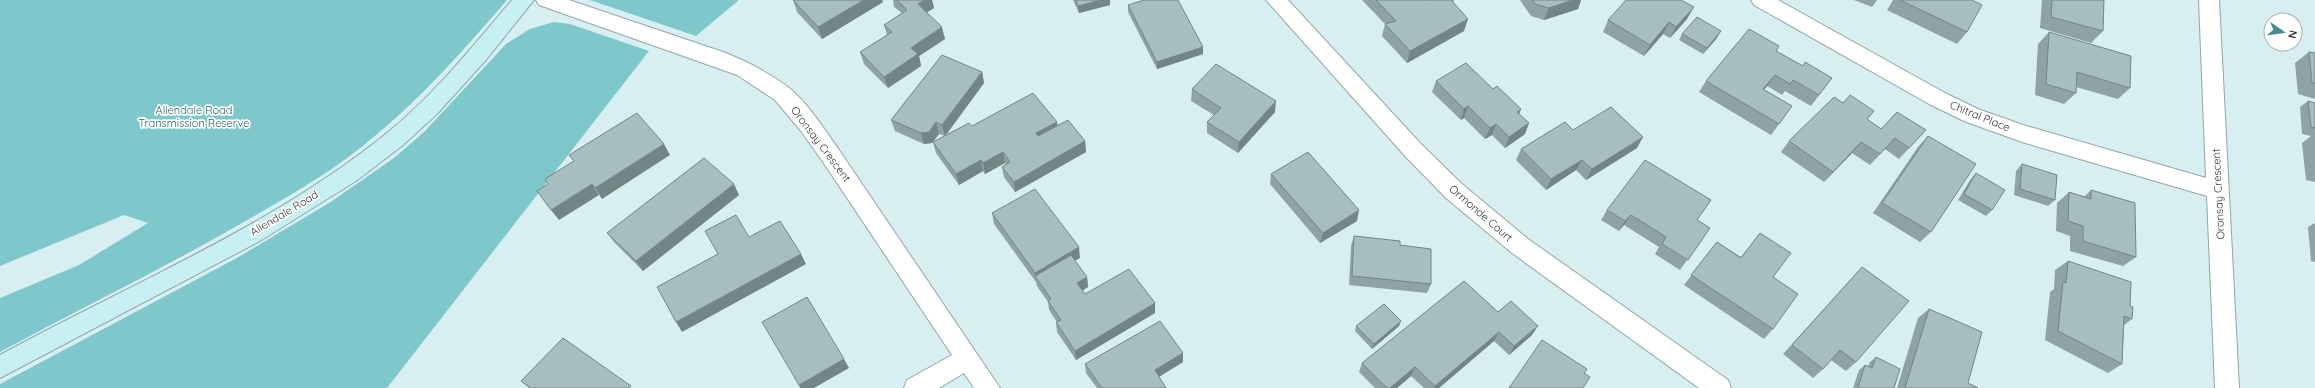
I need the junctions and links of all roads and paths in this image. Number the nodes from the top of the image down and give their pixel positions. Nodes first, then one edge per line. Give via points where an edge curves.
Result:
1 (524, 0) edge
2 (546, 0) edge
3 (1276, 0) edge
4 (1761, 0) edge
5 (2209, 0) edge
6 (2217, 190) junction
7 (968, 359) junction
8 (0, 367) edge
9 (916, 388) edge
10 (988, 388) edge
11 (1719, 388) edge
12 (2227, 388) edge

1 - 8 street, Allendale Road via 458,78 394,139 358,167 260,228
2 - 7 street, Oronsay Crescent via 719,59 764,80 782,94 831,156
3 - 11 street, Ormonde Court via 1413,150 1460,196 1520,246
4 - 6 street, Chitral Place via 1971,115 2022,133
5 - 6 street, Oronsay Crescent
6 - 12 street, Oronsay Crescent
7 - 9 street
7 - 10 street, Oronsay Crescent

